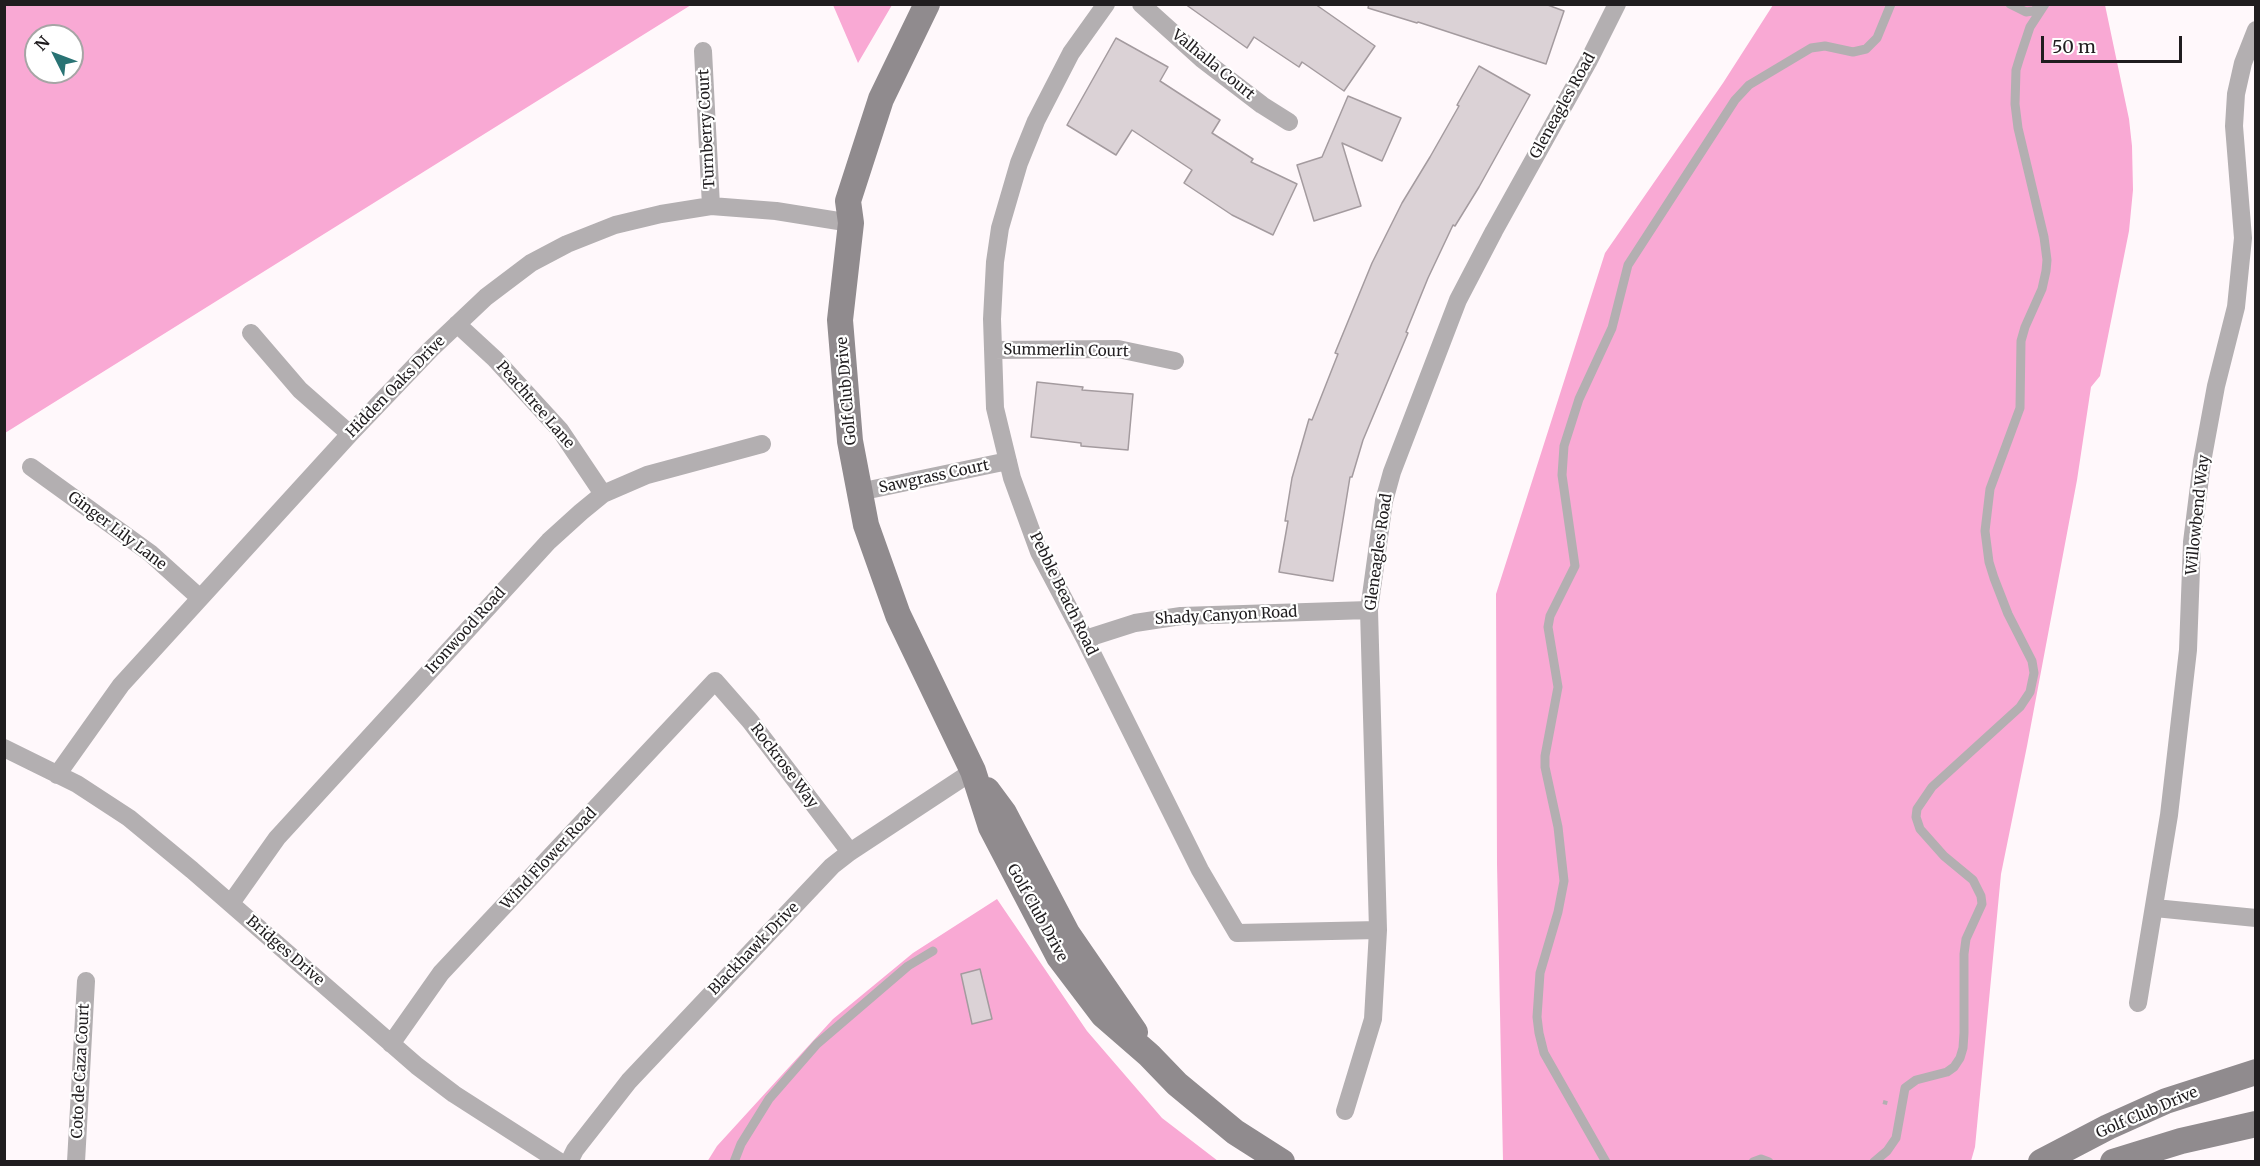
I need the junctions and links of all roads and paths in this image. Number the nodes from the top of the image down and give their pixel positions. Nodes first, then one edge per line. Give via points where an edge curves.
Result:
1 (927, 4) edge
2 (1106, 4) edge
3 (1141, 4) edge
4 (1617, 4) edge
5 (1891, 4) edge
6 (2010, 4) edge
7 (2044, 4) edge
8 (2256, 30) edge
9 (703, 51) dead end
10 (1289, 122) dead end
11 (711, 206) junction
12 (851, 223) junction
13 (457, 324) junction
14 (251, 333) dead end
15 (993, 350) junction
16 (1175, 361) dead end
17 (350, 434) junction
18 (762, 444) dead end
19 (1008, 461) junction
20 (31, 467) dead end
21 (859, 492) junction
22 (603, 494) junction
23 (200, 598) junction
24 (1369, 610) junction
25 (1085, 639) junction
26 (715, 681) joint
27 (4, 748) edge
28 (973, 771) junction
29 (57, 775) junction
30 (850, 852) junction
31 (231, 903) junction
32 (2155, 908) junction
33 (2256, 918) edge
34 (1378, 930) junction
35 (933, 951) dead end
36 (86, 981) dead end
37 (2138, 1003) dead end
38 (391, 1044) junction
39 (2256, 1072) edge
40 (1345, 1111) dead end
41 (2256, 1124) edge
42 (76, 1161) edge
43 (561, 1161) edge
44 (569, 1161) edge
45 (734, 1161) edge
46 (1282, 1161) edge
47 (1606, 1161) edge
48 (1753, 1161) edge
49 (1769, 1161) edge
50 (1874, 1161) edge
51 (2041, 1161) edge
52 (2113, 1161) edge

1 - 12 street, Golf Club Drive via 881,99 848,201
2 - 15 street, Pebble Beach Road via 1071,53 1019,163 1000,228 995,262
3 - 10 street, Valhalla Court via 1202,59
4 - 24 street, Gleneagles Road via 1458,300 1392,472 1378,534
5 - 47 lane via 1877,38 1866,49 1852,52 1825,46 1811,48 1749,86 1735,100 1628,265 1612,328 1579,399 1564,446 1562,475 1575,566 1548,627 1558,687 1545,756 1564,881 1540,973 1537,1017 1544,1053
6 - 7 lane via 2026,12
7 - 50 lane via 2030,27 2016,70 2015,104 2047,251 2046,271 2025,327 2020,408 1990,489 1985,531 1994,578 2032,660 2033,679 2020,707 1932,787 1917,810 1920,829 1973,880 1982,904 1966,939 1960,1058 1947,1072 1916,1080 1905,1089 1896,1138
8 - 32 street, Willowbend Way via 2236,94 2234,126 2243,238 2236,307 2202,462 2192,542 2188,650
9 - 11 street, Turnberry Court
11 - 12 street, Hidden Oaks Drive
11 - 13 street, Hidden Oaks Drive via 615,225 567,244 531,263
12 - 21 street, Golf Club Drive via 840,320 850,441
13 - 17 street, Hidden Oaks Drive
13 - 22 street, Peachtree Lane via 560,430
14 - 17 street via 300,390
15 - 16 street, Summerlin Court via 1118,349
15 - 19 street, Pebble Beach Road via 995,408
17 - 23 street, Hidden Oaks Drive
18 - 22 street, Ironwood Road via 647,475
19 - 21 street, Sawgrass Court
19 - 25 street, Pebble Beach Road via 1039,552
20 - 23 street, Ginger Lily Lane via 150,553
21 - 28 street, Golf Club Drive via 866,525 898,615
22 - 31 street, Ironwood Road via 549,540 277,838
23 - 29 street, Hidden Oaks Drive via 121,685
24 - 25 street, Shady Canyon Road via 1180,616 1135,623
24 - 34 street, Gleneagles Road
25 - 34 street, Pebble Beach Road via 1200,870 1237,933
26 - 30 street, Rockrose Way
26 - 38 street, Wind Flower Road via 441,973
27 - 29 street, Bridges Drive
28 - 30 street, Blackhawk Drive
28 - 46 street, Golf Club Drive via 991,827 1059,957 1103,1015 1139,1043 1205,1109
29 - 31 street, Bridges Drive via 129,818
30 - 44 street, Blackhawk Drive via 629,1081
31 - 38 street, Bridges Drive
32 - 33 street
32 - 37 street, Willowbend Way
34 - 40 street, Gleneagles Road via 1373,1019
35 - 45 lane via 908,966 811,1050 769,1099
36 - 42 street, Coto de Caza Court
38 - 43 street, Bridges Drive via 454,1094
39 - 51 street, Golf Club Drive via 2166,1101
41 - 52 street, Golf Club Drive
48 - 49 lane

